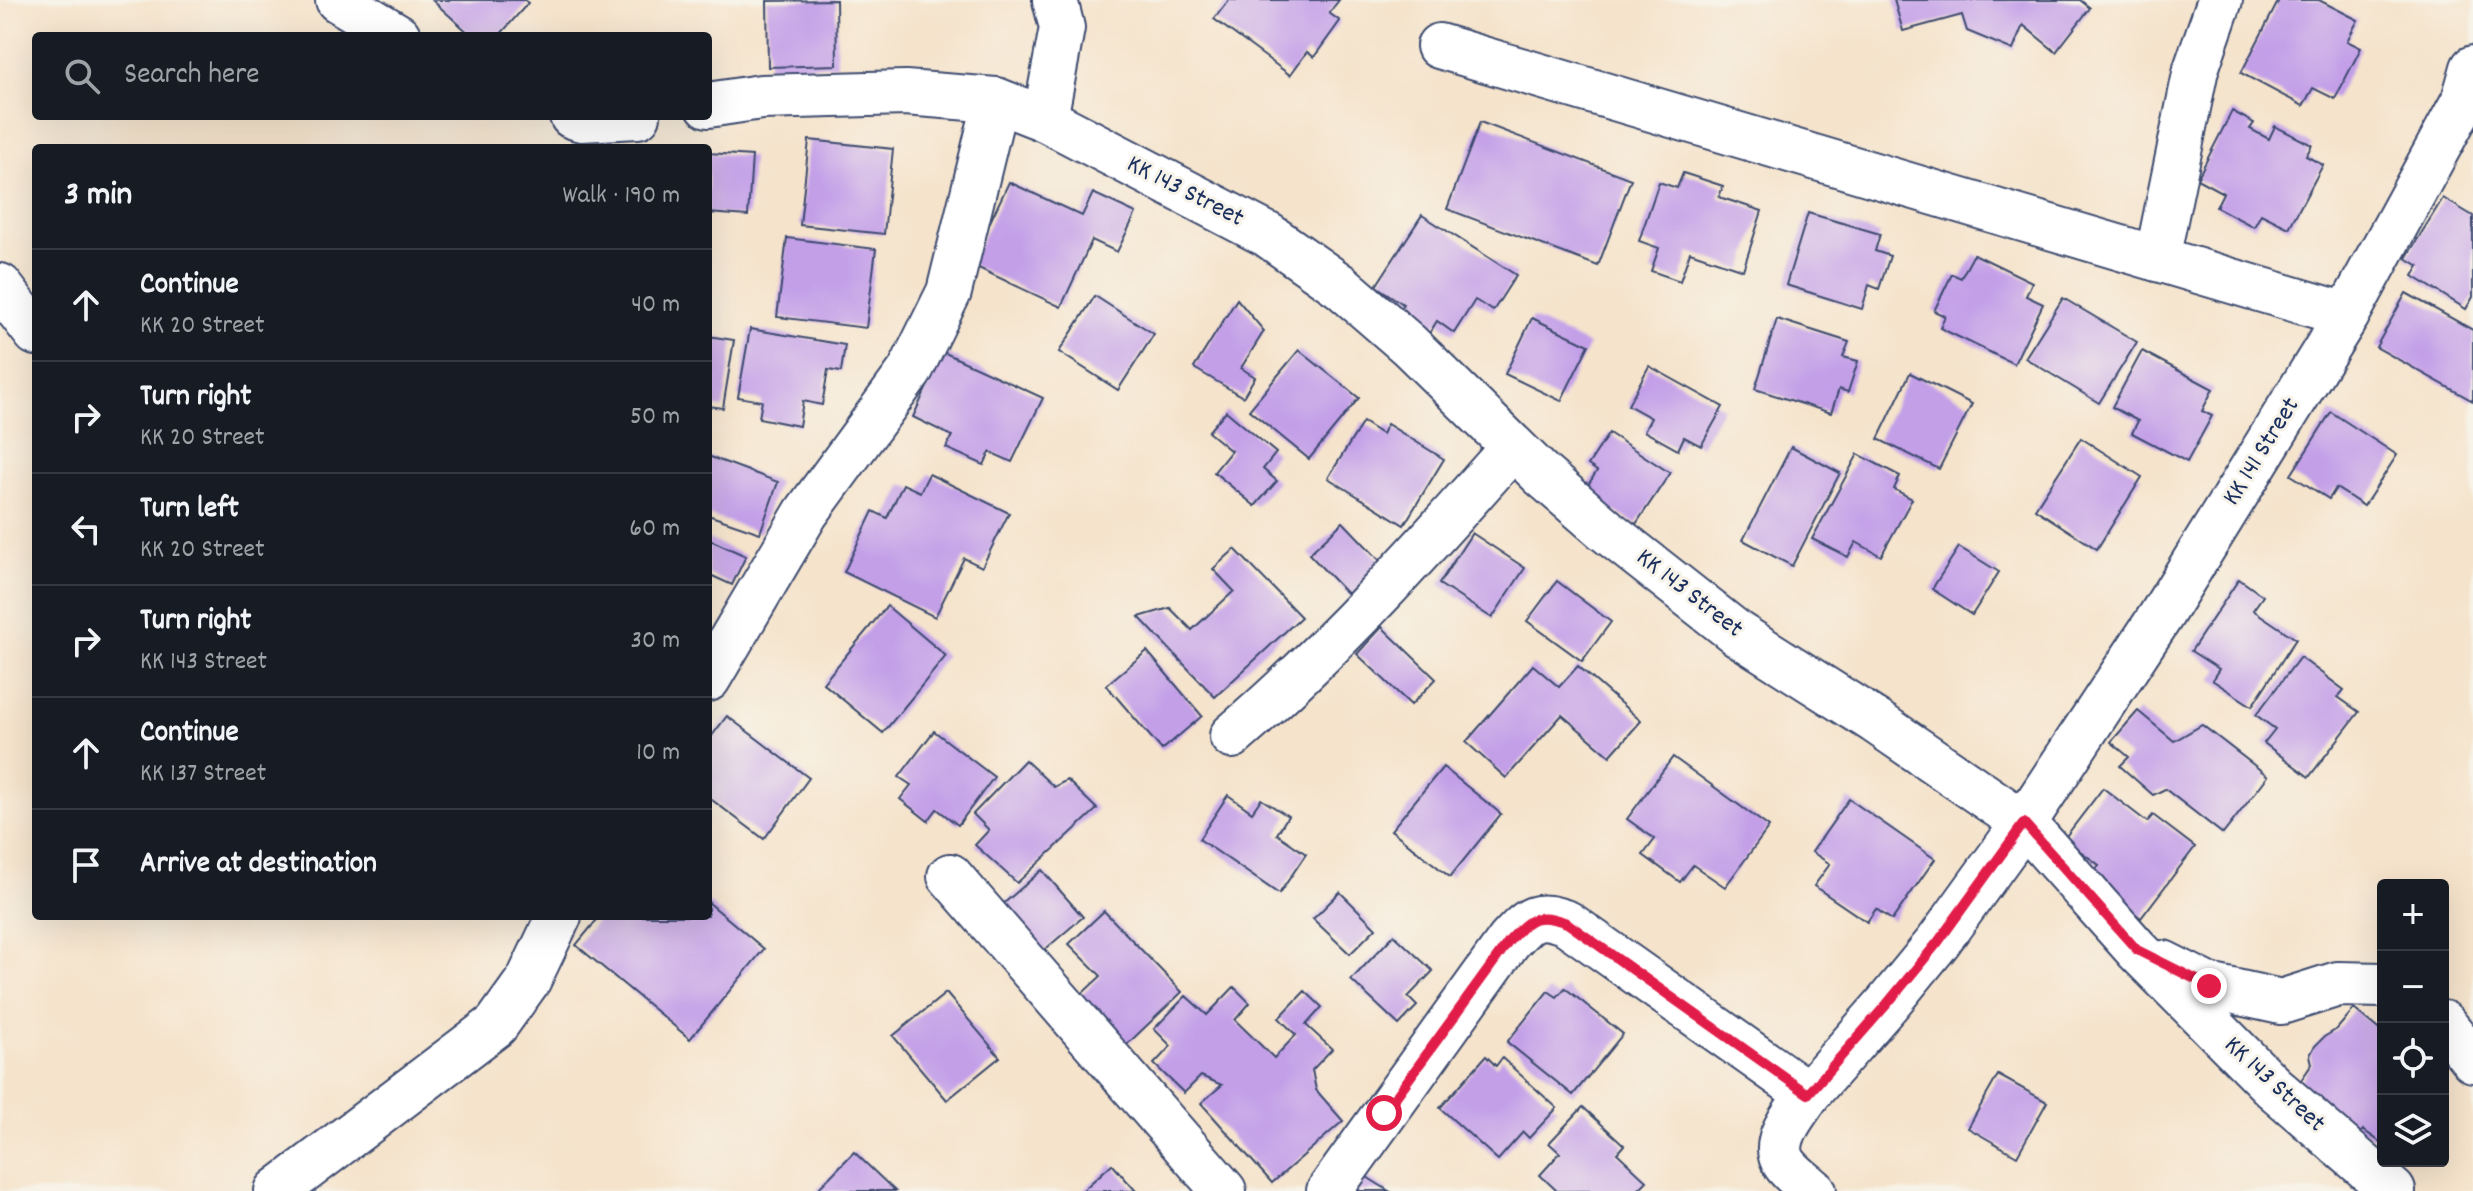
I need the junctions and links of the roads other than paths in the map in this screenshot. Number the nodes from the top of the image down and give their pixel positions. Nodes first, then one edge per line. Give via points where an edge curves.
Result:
1 (338, 0) edge
2 (1055, 0) edge
3 (2220, 0) edge
4 (391, 32) edge
5 (1439, 46) dead end
6 (2473, 68) edge
7 (996, 100) junction
8 (712, 104) edge
9 (1045, 119) junction
10 (2157, 259) junction
11 (0, 286) edge
12 (2347, 315) junction
13 (32, 328) edge
14 (1513, 447) junction
15 (712, 672) edge
16 (1232, 736) dead end
17 (2024, 823) junction
18 (950, 876) dead end
19 (551, 920) edge
20 (2137, 950) junction
21 (2377, 985) edge
22 (2449, 1030) edge
23 (2473, 1060) edge
24 (1808, 1094) junction
25 (277, 1191) edge
26 (1224, 1191) edge
27 (1329, 1191) edge
28 (1814, 1191) edge
29 (2393, 1191) edge

1 - 4 street
2 - 9 street via 1062,28
3 - 10 street via 2196,69
5 - 10 street
6 - 12 street, KK 141 Street via 2464,100
7 - 8 street, KK 143 Street via 905,93 761,97
7 - 9 street, KK 143 Street
7 - 15 street via 949,292 910,371 806,513
9 - 14 street, KK 143 Street via 1268,235 1342,287
10 - 12 street
11 - 13 street
12 - 17 street, KK 141 Street via 2162,614
14 - 16 street via 1335,641
14 - 17 street, KK 143 Street via 1607,531 1738,634
17 - 20 street, KK 143 Street
17 - 24 street, KK 141 Street via 1938,942
18 - 26 street
19 - 25 street via 529,979 496,1025
20 - 21 street via 2209,986 2281,1002 2338,984
20 - 29 street, KK 143 Street via 2273,1087
22 - 23 street
24 - 27 street via 1567,923 1546,916 1527,922 1509,941
24 - 28 street, KK 141 Street via 1780,1139 1780,1153 1785,1165

